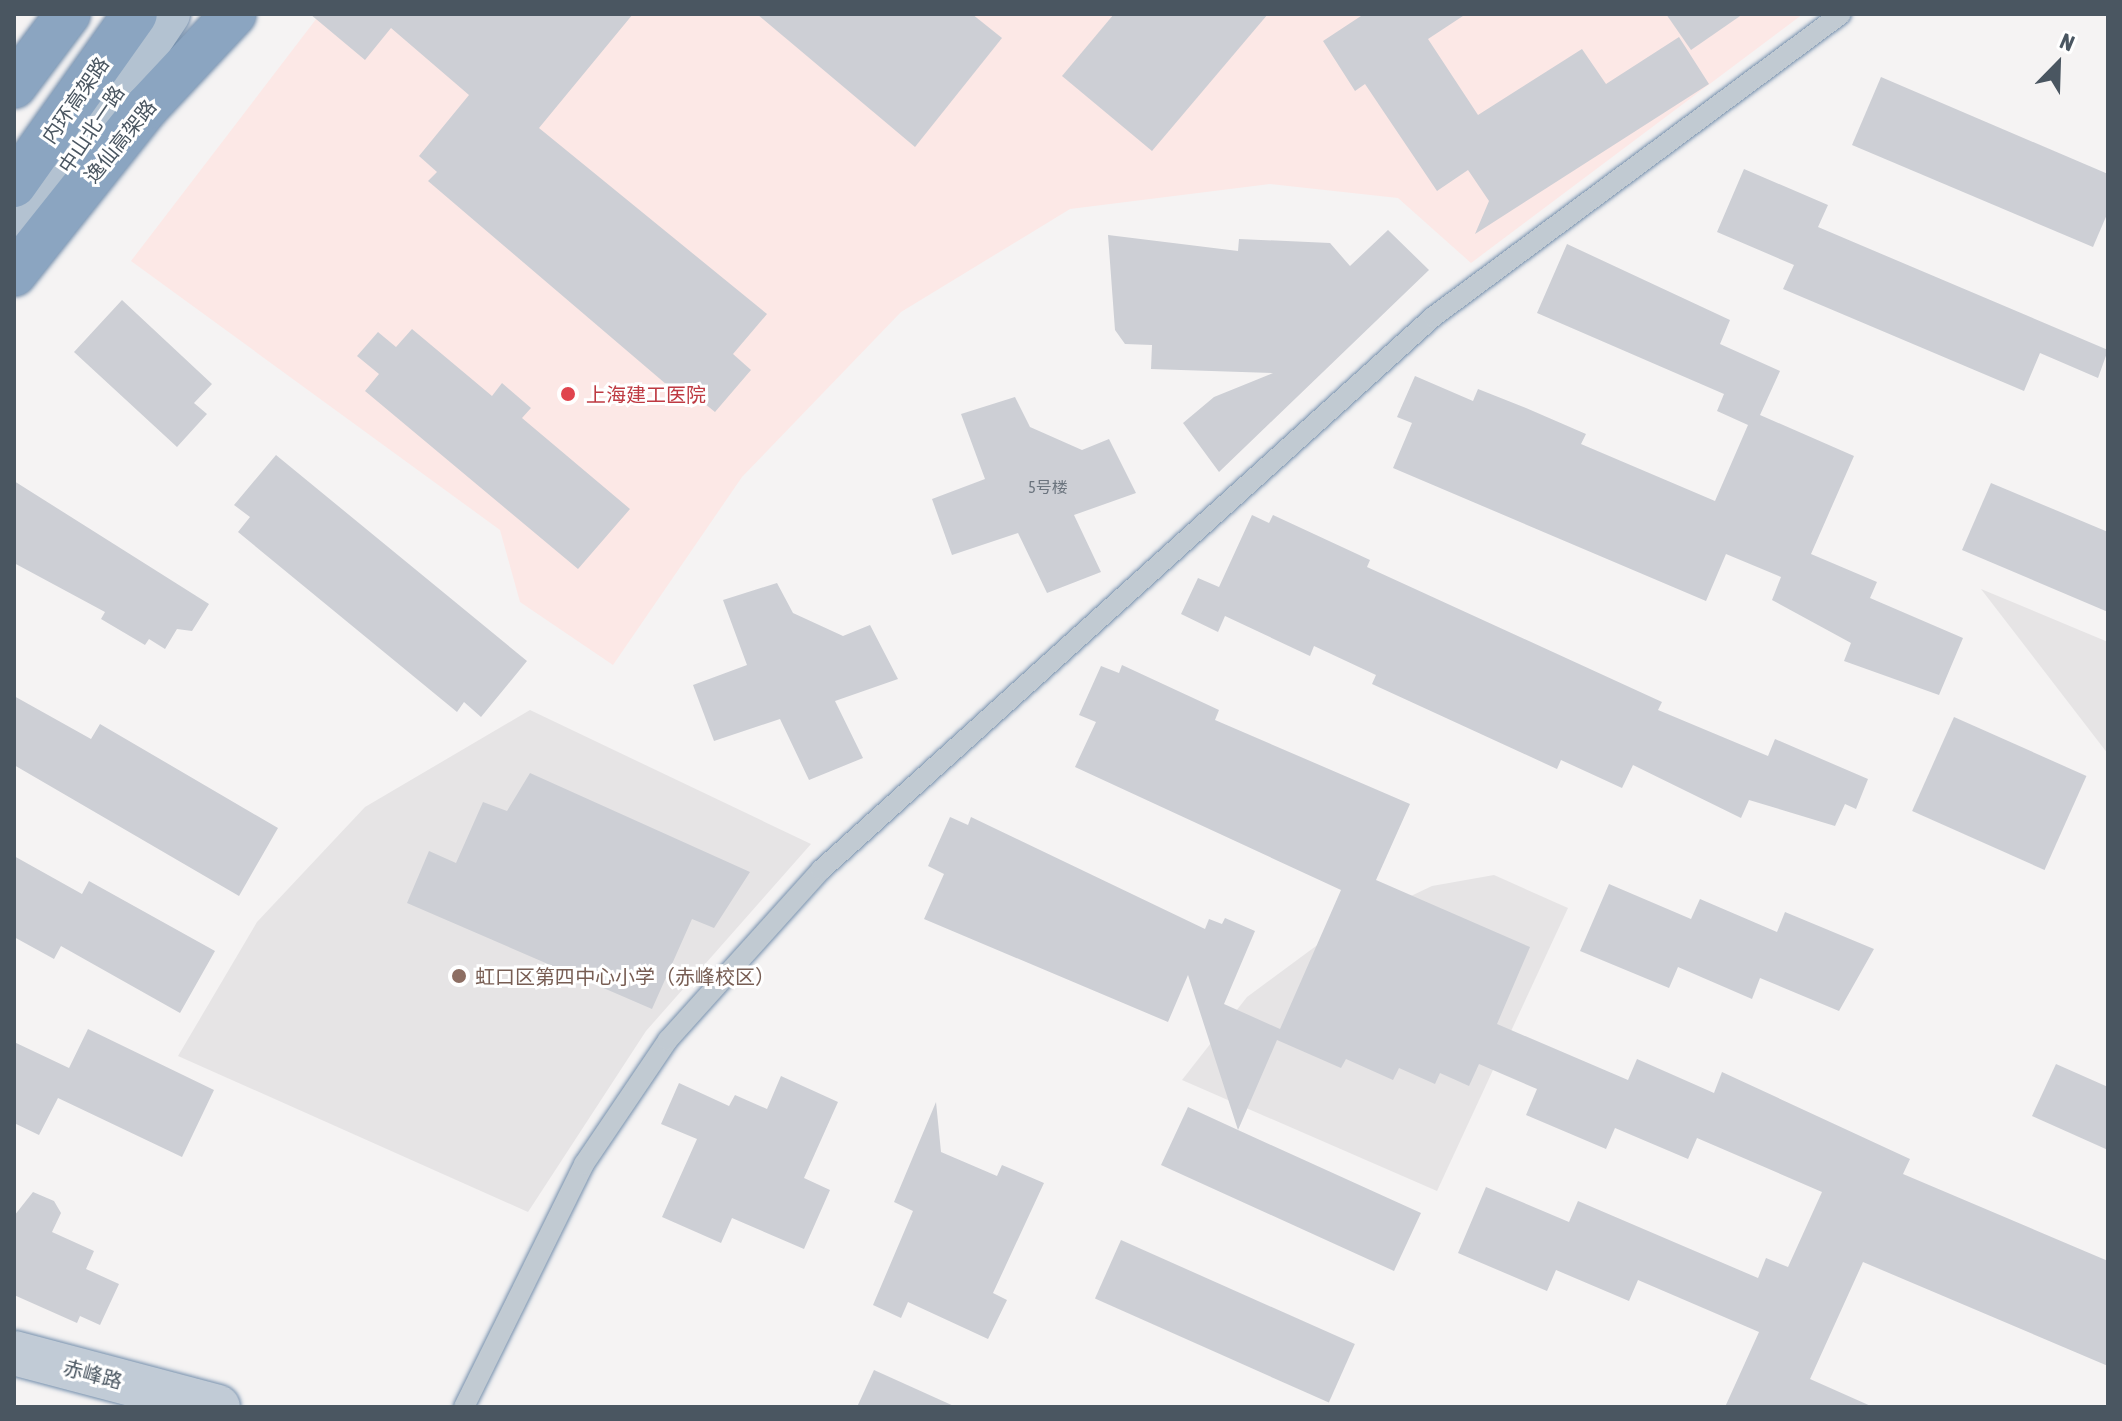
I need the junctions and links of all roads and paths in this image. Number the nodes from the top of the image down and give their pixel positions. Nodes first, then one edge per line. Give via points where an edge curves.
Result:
1 (68, 14) edge
2 (135, 14) edge
3 (168, 14) edge
4 (234, 14) edge
5 (1841, 14) edge
6 (14, 86) edge
7 (14, 185) edge
8 (14, 244) edge
9 (14, 274) edge
10 (14, 1353) edge
11 (218, 1407) edge
12 (464, 1407) edge

1 - 6 highway
2 - 7 highway, 内环高架路
3 - 8 main road, 中山北一路
4 - 9 highway, 逸仙高架路 via 147,107
5 - 12 lane via 1433,317 821,870 668,1040 584,1164
10 - 11 street, 赤峰路

